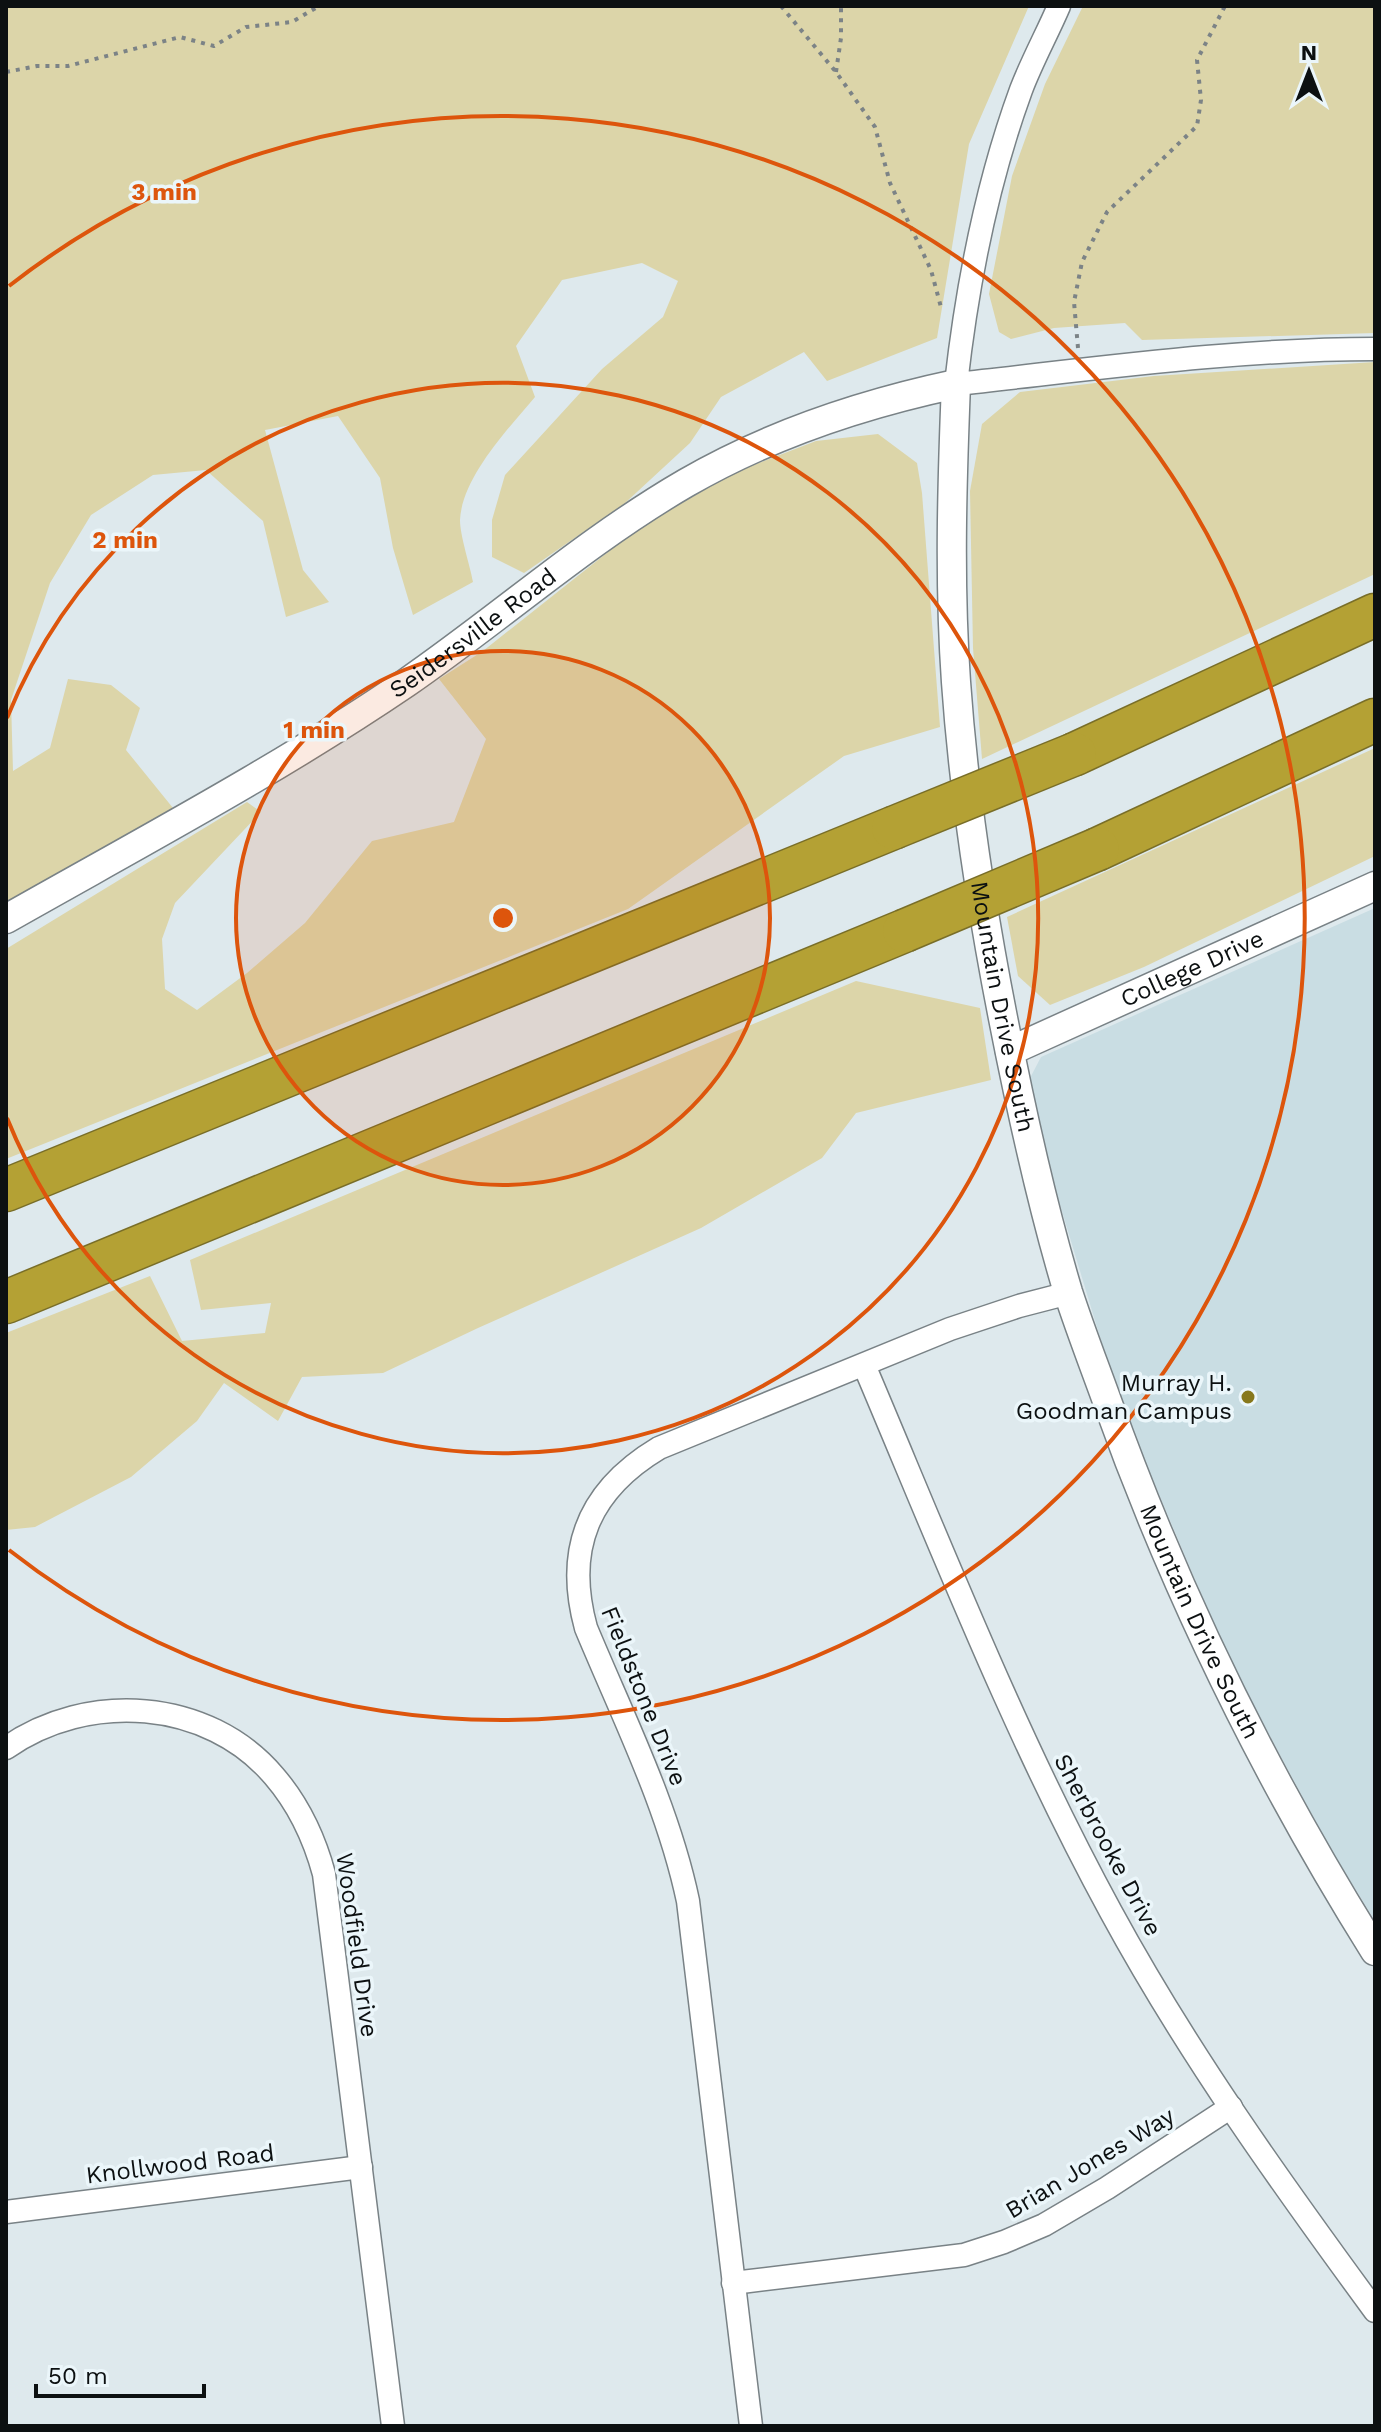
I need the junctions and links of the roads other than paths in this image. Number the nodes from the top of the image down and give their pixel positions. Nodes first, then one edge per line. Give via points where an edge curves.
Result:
1 (1059, 6) edge
2 (1375, 349) edge
3 (956, 384) junction
4 (1375, 615) edge
5 (1375, 720) edge
6 (1375, 886) edge
7 (6, 919) edge
8 (1010, 1051) junction
9 (6, 1190) edge
10 (1069, 1293) junction
11 (6, 1302) edge
12 (864, 1365) junction
13 (6, 1748) edge
14 (1375, 1951) edge
15 (1231, 2107) junction
16 (361, 2167) junction
17 (6, 2212) edge
18 (733, 2283) junction
19 (1375, 2311) edge
20 (393, 2426) edge
21 (751, 2426) edge

1 - 3 street, Mountain Drive South via 1022,89 1002,152 963,327
2 - 3 street via 1289,351
3 - 7 street, Seidersville Road via 810,426 686,483 602,537 393,691 287,759
3 - 8 street, Mountain Drive South via 951,545 960,734 977,883
4 - 9 highway, bridge via 1075,754
5 - 11 highway, bridge via 1098,849
6 - 8 street, College Drive
8 - 10 street, Mountain Drive South
10 - 12 street, Fieldstone Drive via 950,1329
10 - 14 street, Mountain Drive South via 1136,1482 1188,1606 1313,1850
12 - 15 street, Sherbrooke Drive via 992,1667 1071,1837 1148,1976
12 - 18 street, Fieldstone Drive via 659,1448 632,1465 598,1505 577,1560 586,1628 679,1856
13 - 16 street, Woodfield Drive via 65,1718 141,1710 217,1731 273,1774 304,1818 324,1874
15 - 18 street, Brian Jones Way via 1107,2188 1004,2242 964,2255
15 - 19 street, Sherbrooke Drive
16 - 17 street, Knollwood Road
16 - 20 street, Woodfield Drive
18 - 21 street, Fieldstone Drive

